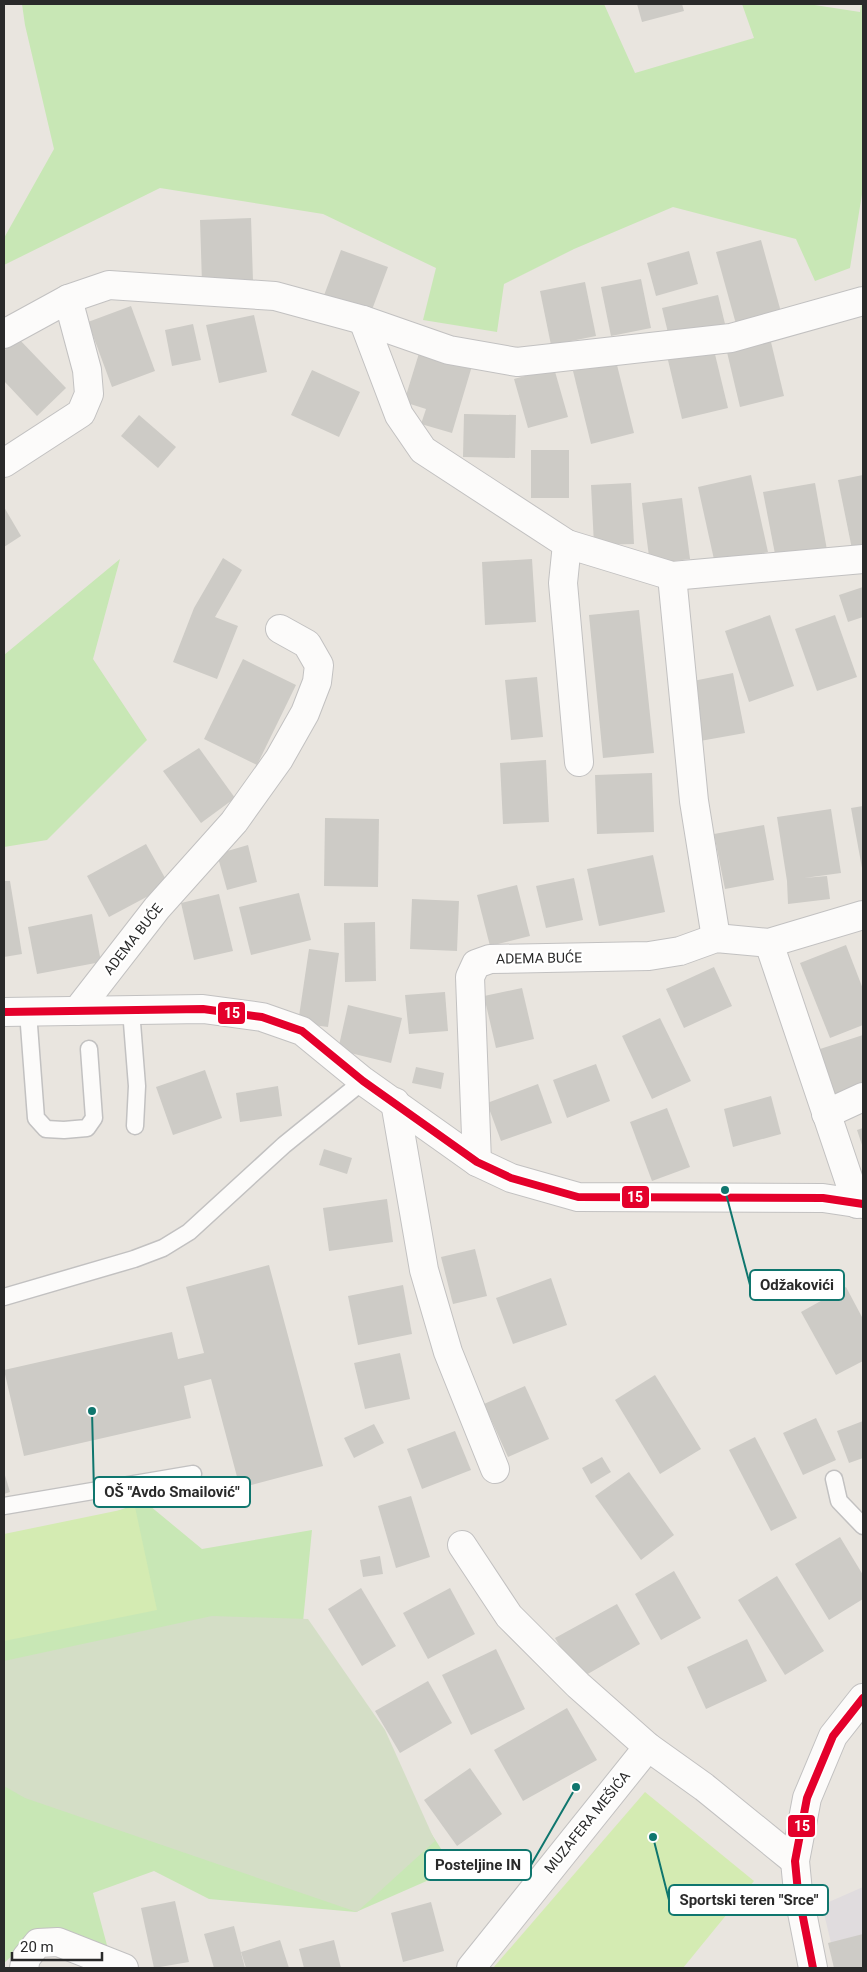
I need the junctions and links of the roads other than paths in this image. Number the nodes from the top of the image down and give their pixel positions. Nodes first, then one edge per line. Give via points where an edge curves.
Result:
1 (68, 299) junction
2 (863, 301) edge
3 (363, 320) junction
4 (4, 334) edge
5 (4, 463) edge
6 (567, 544) junction
7 (863, 559) edge
8 (672, 576) junction
9 (280, 629) dead end
10 (578, 762) dead end
11 (863, 915) edge
12 (716, 938) junction
13 (769, 943) junction
14 (131, 1010) junction
15 (77, 1011) junction
16 (16, 1012) edge
17 (89, 1049) dead end
18 (363, 1082) junction
19 (863, 1097) edge
20 (395, 1102) junction
21 (826, 1114) junction
22 (136, 1126) dead end
23 (477, 1162) junction
24 (860, 1204) edge
25 (4, 1297) edge
26 (495, 1469) dead end
27 (193, 1474) dead end
28 (834, 1479) dead end
29 (4, 1506) edge
30 (863, 1526) edge
31 (462, 1545) dead end
32 (863, 1698) edge
33 (648, 1747) junction
34 (795, 1861) junction
35 (24, 1968) edge
36 (124, 1968) edge
37 (471, 1968) edge
38 (813, 1968) edge

1 - 3 street via 110,285 275,296
1 - 4 street
1 - 5 street via 87,370 88,394 81,413
2 - 3 street via 731,338 517,362 449,350
3 - 6 street via 399,415 423,450
6 - 8 street
6 - 10 street via 563,583
7 - 8 street
8 - 12 street via 694,801
9 - 15 street, ADEMA BUĆE via 307,644 319,665 317,682 305,713 279,759 234,822 157,908
11 - 13 street, ADEMA BUĆE
12 - 13 street, ADEMA BUĆE
12 - 23 street, ADEMA BUĆE via 680,951 648,956 490,959 476,964 470,977
13 - 21 street
14 - 15 street
14 - 18 street via 203,1009 262,1017 302,1031
14 - 22 lane via 137,1086
15 - 16 street
16 - 17 lane via 36,1118 46,1129 87,1128 94,1118
18 - 20 street
18 - 25 lane via 284,1145 188,1232 162,1248
19 - 21 street
20 - 23 street
20 - 26 street via 424,1270 448,1352
21 - 24 street
23 - 24 street via 511,1178 578,1197 824,1198
27 - 29 lane
28 - 30 lane via 839,1501
31 - 33 street via 509,1616 578,1685
32 - 34 street via 833,1736 807,1798
33 - 34 street via 704,1787
33 - 37 street, MUZAFERA MEŠIĆA
34 - 38 street
35 - 36 street via 26,1958 38,1943 58,1942

